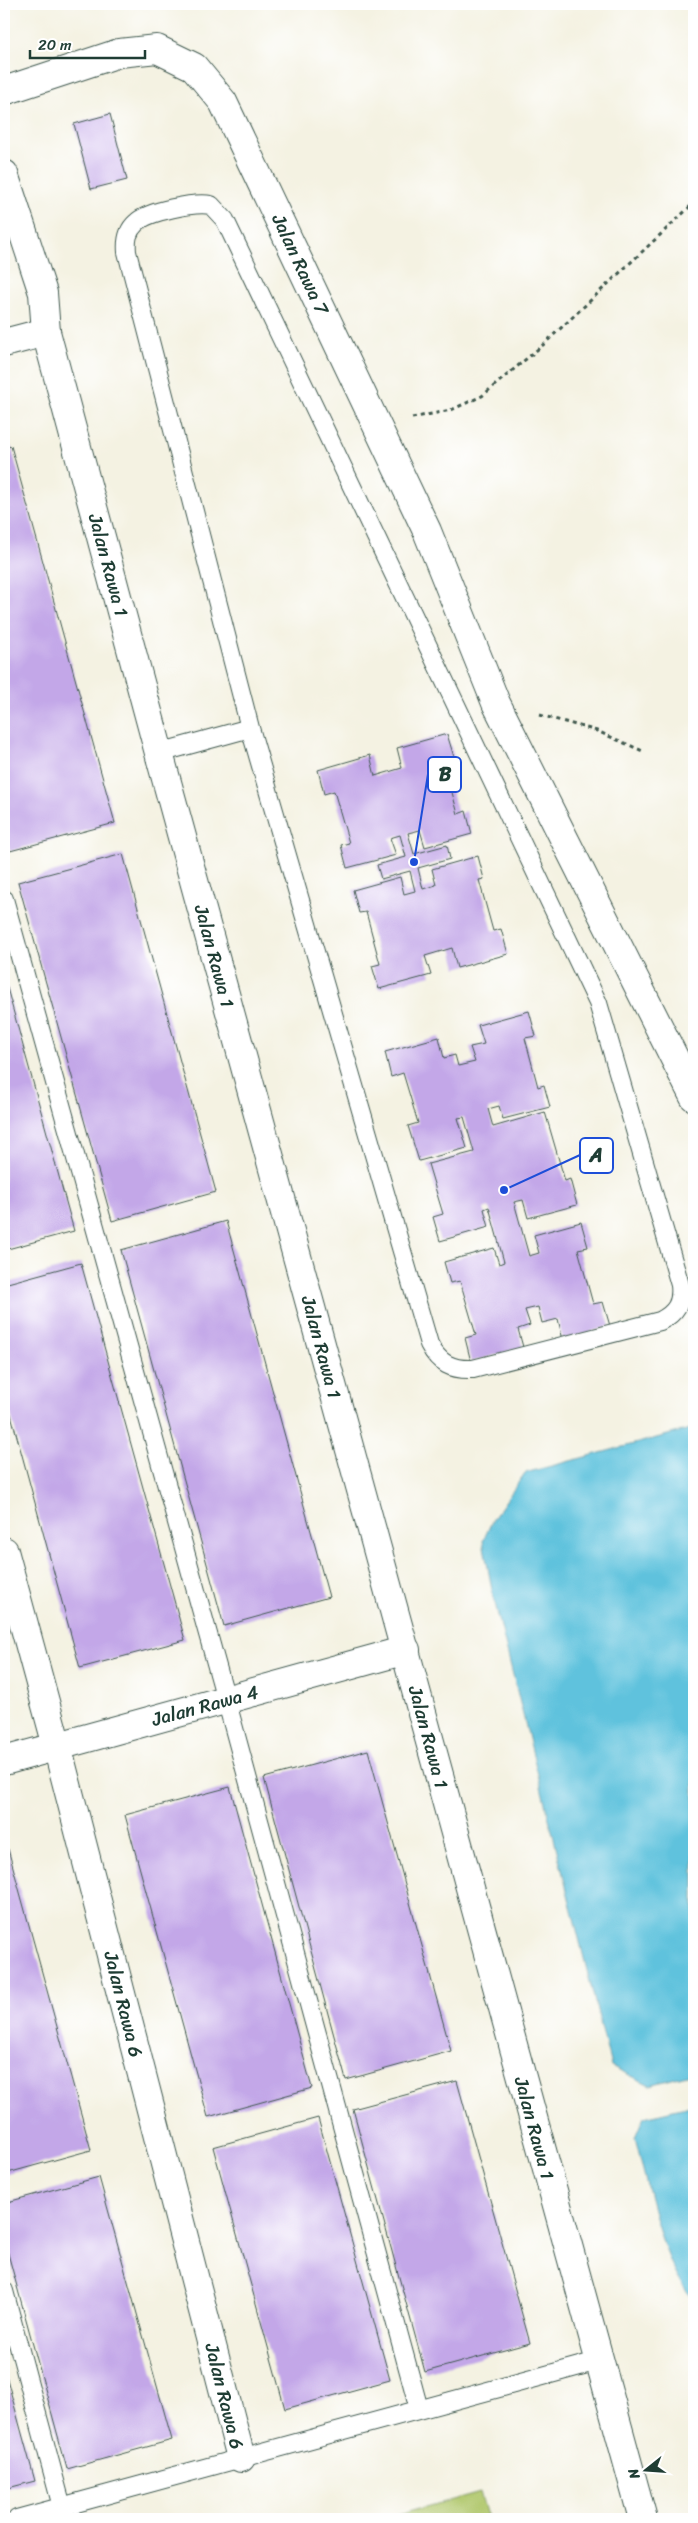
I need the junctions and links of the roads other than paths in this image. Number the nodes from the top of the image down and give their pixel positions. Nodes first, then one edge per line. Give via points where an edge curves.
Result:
1 (4, 91) edge
2 (4, 174) edge
3 (46, 332) junction
4 (4, 344) edge
5 (250, 728) junction
6 (159, 753) junction
7 (4, 899) edge
8 (694, 1097) edge
9 (4, 1551) edge
10 (406, 1650) junction
11 (226, 1700) junction
12 (57, 1746) junction
13 (4, 1761) edge
14 (4, 2291) edge
15 (598, 2360) junction
16 (419, 2409) junction
17 (241, 2458) junction
18 (62, 2507) junction
19 (17, 2519) edge
20 (643, 2519) edge

1 - 8 street, Jalan Rawa 7 via 118,53 157,49 194,67 223,102 427,531 496,703
2 - 3 street, Jalan Rawa 1 via 43,293
3 - 4 street
3 - 6 street, Jalan Rawa 1
5 - 5 lane via 429,1344 436,1357 459,1370 473,1369 670,1316 682,1296 680,1285 598,1003 225,220 211,206 191,204 136,222 126,242 127,252
5 - 6 lane
6 - 10 street, Jalan Rawa 1
7 - 11 lane
9 - 12 street, Jalan Rawa 6
10 - 11 street, Jalan Rawa 4
10 - 15 street, Jalan Rawa 1
11 - 12 street, Jalan Rawa 4
11 - 16 lane
12 - 13 street, Jalan Rawa 4
12 - 17 street, Jalan Rawa 6
14 - 18 lane
15 - 16 lane
15 - 20 street, Jalan Rawa 1
16 - 17 lane
17 - 18 lane
18 - 19 lane

